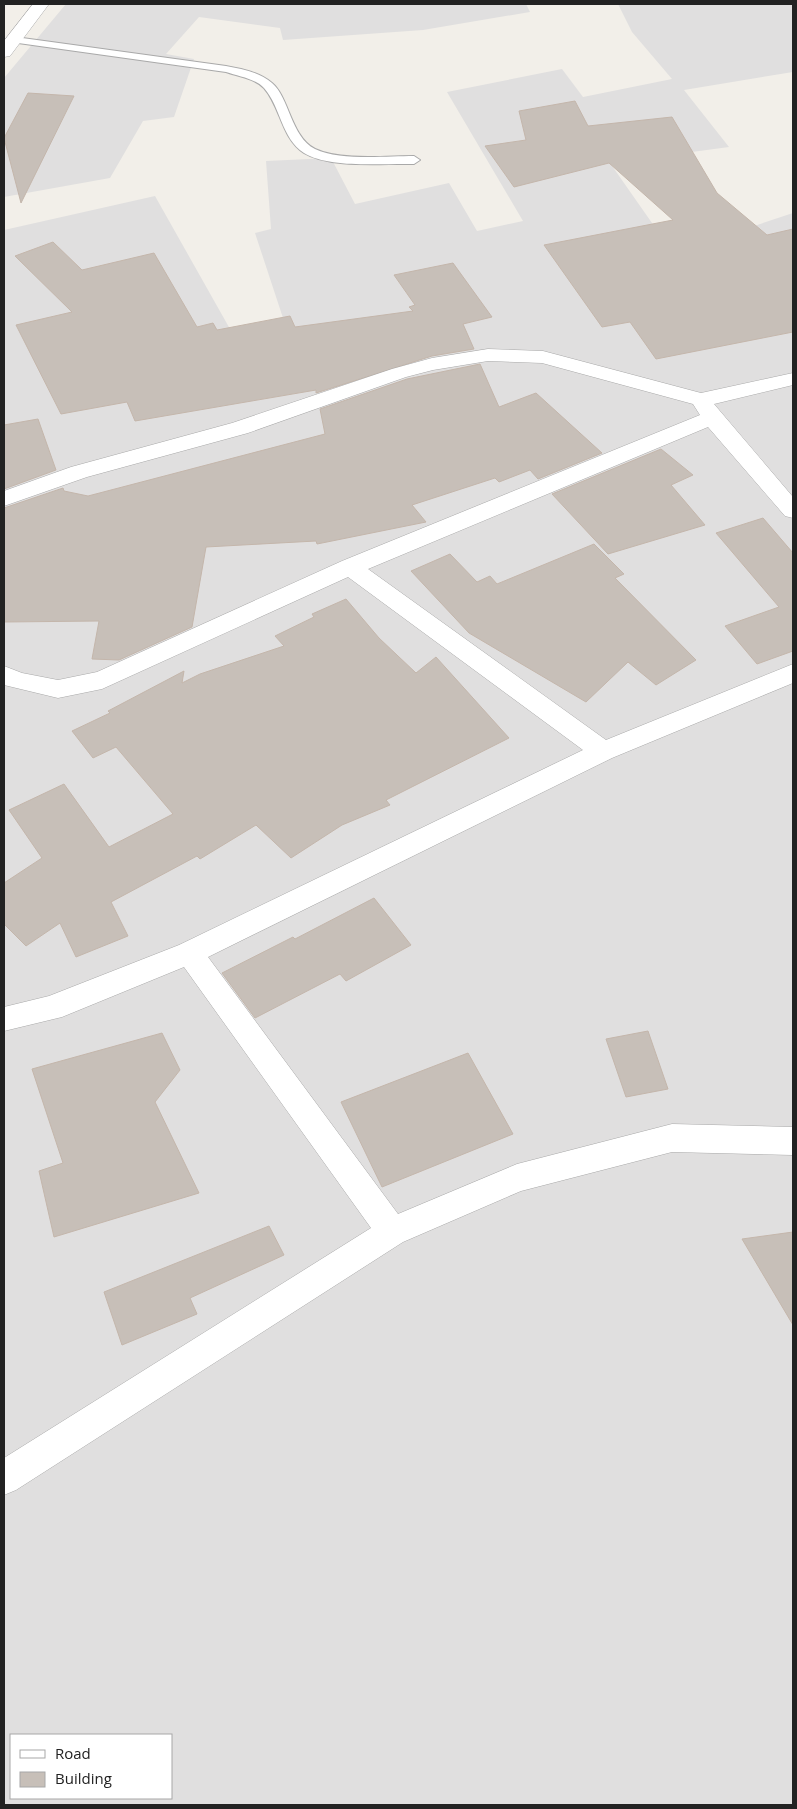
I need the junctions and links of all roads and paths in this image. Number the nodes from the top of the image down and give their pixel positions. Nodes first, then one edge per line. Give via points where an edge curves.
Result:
1 (40, 4) edge
2 (15, 40) junction
3 (4, 52) edge
4 (414, 160) dead end
5 (793, 379) edge
6 (706, 409) junction
7 (4, 499) edge
8 (793, 511) edge
9 (350, 567) junction
10 (793, 673) edge
11 (4, 675) edge
12 (602, 751) junction
13 (189, 953) junction
14 (4, 1019) edge
15 (793, 1141) edge
16 (392, 1232) junction
17 (4, 1478) edge

1 - 2 street
2 - 3 street
2 - 4 lane via 250,75 269,86 298,142 310,150 329,158
5 - 6 street
6 - 7 street via 543,357 488,355 398,373 240,428 79,472
6 - 8 street
6 - 9 street
9 - 11 street via 102,680 58,689 17,681
9 - 12 street
10 - 12 street
12 - 13 street
13 - 14 street via 52,1008
13 - 16 street
15 - 16 street via 672,1138 517,1178
16 - 17 street

